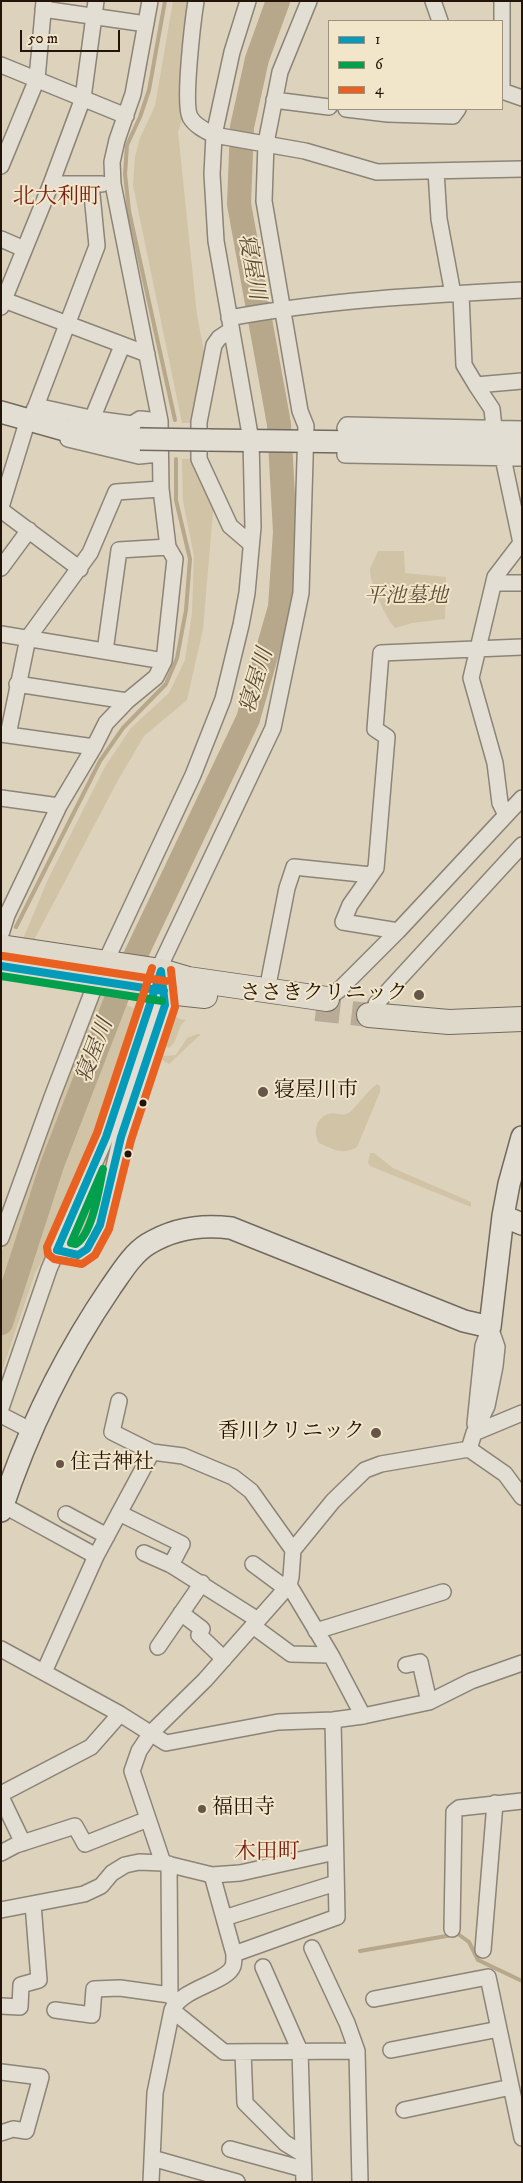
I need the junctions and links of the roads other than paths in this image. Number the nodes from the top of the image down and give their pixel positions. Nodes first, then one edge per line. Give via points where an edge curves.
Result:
1 (96, 1) edge
2 (150, 1) edge
3 (196, 1) edge
4 (248, 1) edge
5 (309, 1) edge
6 (433, 1) edge
7 (502, 1) edge
8 (44, 5) edge
9 (94, 16) junction
10 (440, 20) edge
11 (502, 20) edge
12 (146, 24) junction
13 (1, 65) edge
14 (37, 79) junction
15 (503, 91) edge
16 (83, 98) junction
17 (522, 98) edge
18 (274, 100) junction
19 (328, 107) edge
20 (366, 110) edge
21 (458, 110) edge
22 (386, 111) edge
23 (126, 116) junction
24 (221, 136) junction
25 (263, 142) junction
26 (1, 166) edge
27 (522, 169) edge
28 (436, 171) junction
29 (51, 184) junction
30 (91, 184) junction
31 (113, 184) junction
32 (1, 239) edge
33 (24, 249) junction
34 (522, 290) edge
35 (457, 294) junction
36 (3, 303) edge
37 (278, 309) junction
38 (234, 321) junction
39 (68, 324) junction
40 (122, 346) junction
41 (147, 354) junction
42 (522, 381) edge
43 (476, 385) junction
44 (1, 412) edge
45 (30, 418) junction
46 (92, 418) junction
47 (345, 428) dead end
48 (494, 428) junction
49 (522, 429) edge
50 (153, 431) junction
51 (203, 436) junction
52 (255, 440) junction
53 (302, 440) junction
54 (522, 444) edge
55 (345, 451) dead end
56 (159, 454) junction
57 (503, 458) junction
58 (522, 458) edge
59 (161, 489) junction
60 (1, 508) edge
61 (518, 514) edge
62 (29, 530) junction
63 (251, 544) junction
64 (168, 547) junction
65 (2, 564) edge
66 (80, 568) junction
67 (494, 583) junction
68 (522, 583) edge
69 (1, 634) edge
70 (28, 638) junction
71 (522, 647) edge
72 (480, 648) junction
73 (104, 651) junction
74 (164, 661) junction
75 (17, 684) junction
76 (127, 701) junction
77 (4, 735) edge
78 (94, 748) junction
79 (1, 798) edge
80 (522, 798) edge
81 (58, 806) junction
82 (506, 815) junction
83 (522, 845) edge
84 (371, 875) junction
85 (398, 932) junction
86 (1, 934) edge
87 (1, 947) edge
88 (1, 966) edge
89 (105, 972) junction
90 (156, 983) junction
91 (267, 990) junction
92 (321, 1004) junction
93 (372, 1009) junction
94 (522, 1010) edge
95 (522, 1019) edge
96 (121, 1136) junction
97 (522, 1136) edge
98 (80, 1200) junction
99 (512, 1220) edge
100 (1, 1238) edge
101 (57, 1250) junction
102 (490, 1327) junction
103 (119, 1401) dead end
104 (1, 1408) edge
105 (522, 1413) edge
106 (1, 1415) edge
107 (32, 1431) junction
108 (474, 1433) junction
109 (469, 1449) junction
110 (152, 1452) junction
111 (522, 1497) edge
112 (2, 1508) edge
113 (119, 1513) junction
114 (66, 1514) dead end
115 (107, 1536) junction
116 (293, 1550) junction
117 (144, 1553) dead end
118 (96, 1556) junction
119 (253, 1564) dead end
120 (171, 1565) junction
121 (202, 1583) junction
122 (289, 1585) junction
123 (443, 1592) dead end
124 (182, 1613) junction
125 (256, 1623) junction
126 (316, 1631) junction
127 (158, 1647) dead end
128 (1, 1649) edge
129 (332, 1655) junction
130 (224, 1659) junction
131 (522, 1663) edge
132 (406, 1665) dead end
133 (44, 1672) junction
134 (429, 1702) junction
135 (120, 1714) junction
136 (363, 1716) junction
137 (333, 1720) junction
138 (151, 1733) junction
139 (1, 1796) edge
140 (522, 1801) edge
141 (495, 1803) junction
142 (148, 1819) junction
143 (23, 1843) junction
144 (335, 1852) junction
145 (1, 1853) edge
146 (166, 1863) junction
147 (212, 1875) junction
148 (336, 1884) junction
149 (33, 1904) junction
150 (1, 1910) edge
151 (224, 1918) junction
152 (452, 1929) dead end
153 (312, 1948) dead end
154 (484, 1950) dead end
155 (234, 1954) junction
156 (263, 1967) dead end
157 (374, 1999) dead end
158 (173, 2002) junction
159 (1, 2006) edge
160 (55, 2010) dead end
161 (499, 2029) junction
162 (391, 2050) dead end
163 (300, 2051) junction
164 (357, 2051) junction
165 (243, 2052) junction
166 (2, 2075) edge
167 (511, 2087) junction
168 (404, 2110) dead end
169 (2, 2129) edge
170 (522, 2138) edge
171 (230, 2149) dead end
172 (303, 2154) junction
173 (152, 2158) junction
174 (303, 2175) edge
175 (151, 2182) edge
176 (237, 2182) edge
177 (360, 2182) edge

1 - 9 street
2 - 12 street
3 - 24 street via 190,54 189,116 195,123
4 - 24 street via 232,52
5 - 18 street via 280,72
6 - 10 street
7 - 11 street
8 - 9 street
8 - 14 street
9 - 12 street
9 - 16 street
12 - 23 street
13 - 14 street
14 - 16 street
14 - 26 street
15 - 17 street
16 - 23 street
16 - 29 street
18 - 19 street
18 - 25 street
20 - 22 street
21 - 22 street via 454,116
23 - 31 street via 112,162
24 - 25 street
24 - 38 street via 212,174 214,218
25 - 28 street via 376,172
25 - 37 street via 264,201
27 - 28 street
28 - 35 street via 439,218
29 - 30 street
29 - 33 street
30 - 31 street
30 - 39 street via 97,246
31 - 41 street
32 - 33 street
33 - 36 street
34 - 35 street
35 - 37 street
35 - 43 street via 464,365
36 - 39 street
37 - 38 street
37 - 53 street via 306,426
38 - 51 street via 214,345 199,422
38 - 52 street
39 - 40 street
39 - 45 street
40 - 41 street
40 - 46 street
41 - 50 street
42 - 43 street
43 - 48 street via 492,409
44 - 45 street
45 - 46 street
45 - 50 street via 68,430
45 - 56 street via 139,456
45 - 60 street
46 - 50 street via 132,424 140,419
47 - 48 street via 347,424
48 - 49 street
50 - 51 street, bridge
50 - 56 street
51 - 52 street
51 - 63 street via 199,459 230,526
52 - 53 street
52 - 63 street
53 - 54 street
53 - 90 street via 301,592 273,728 162,962
55 - 57 street via 345,455
56 - 59 street
57 - 58 street
57 - 61 street
59 - 64 street
59 - 66 street via 116,492 90,553
60 - 62 street
61 - 67 street via 521,543 495,577
62 - 65 street
62 - 66 street
63 - 89 street via 247,592 223,699 193,775
64 - 73 street via 119,550
64 - 74 street via 175,560
66 - 70 street
67 - 68 street
67 - 72 street
69 - 70 street
70 - 73 street
70 - 75 street
71 - 72 street
72 - 82 street via 471,678 495,763 500,803
72 - 84 street via 381,653 375,729 387,737 376,868
73 - 74 street
74 - 76 street via 156,677
75 - 76 street
75 - 77 street
76 - 78 street via 106,723
77 - 78 street
78 - 81 street
79 - 81 street
80 - 82 street
81 - 86 street
82 - 85 street
83 - 93 street
84 - 85 street via 350,905 343,922
84 - 91 street via 294,867
85 - 92 street
87 - 89 main road
88 - 89 main road
89 - 90 main road
89 - 100 street via 52,1097
90 - 91 main road via 188,979
90 - 92 main road
90 - 96 street via 165,1005
90 - 98 street via 106,1138
91 - 92 main road
93 - 94 main road via 485,1013
93 - 95 main road via 449,1022
96 - 98 street
96 - 101 street via 100,1225 87,1249 78,1255
97 - 99 street via 509,1184
98 - 101 street
99 - 102 street
101 - 104 street
102 - 107 street via 464,1322 231,1228 195,1226 167,1234 146,1245 129,1262 78,1338
102 - 108 street via 496,1347 495,1366 487,1406
103 - 110 street via 112,1432
105 - 108 street
106 - 107 street
107 - 112 street
108 - 109 street
109 - 111 street via 505,1474
109 - 116 street via 381,1464 365,1470 333,1501
110 - 113 street
110 - 116 street via 183,1456 234,1477 250,1491
112 - 118 street
113 - 115 street
113 - 120 street via 182,1544
114 - 115 street
115 - 118 street
116 - 122 street
117 - 120 street
118 - 133 street
119 - 122 street via 280,1584
120 - 121 street
121 - 124 street
121 - 125 street
122 - 125 street
122 - 126 street
123 - 126 street
124 - 127 street
124 - 130 street via 202,1629 199,1635
125 - 129 street via 291,1654
125 - 130 street
126 - 129 street
128 - 133 street
129 - 136 street
130 - 138 street
131 - 134 street
132 - 134 street via 420,1662
133 - 135 street
134 - 136 street
135 - 138 street
135 - 139 street via 91,1747
136 - 137 street
137 - 138 street via 278,1722 166,1743
137 - 144 street
138 - 142 street via 139,1751 132,1771
139 - 143 street
140 - 141 street
141 - 152 street via 459,1808 454,1812
141 - 154 street
142 - 143 street via 84,1844 75,1826
142 - 146 street
143 - 145 street
144 - 147 street via 240,1873
144 - 148 street
146 - 147 street
146 - 149 street via 139,1862 125,1866 112,1873 101,1886 84,1894
146 - 158 street
147 - 151 street
148 - 151 street
148 - 155 street via 337,1917
149 - 150 street
149 - 159 street via 39,1980 21,1985 20,2007
151 - 155 street
153 - 164 street
155 - 158 street via 233,1966 227,1973
156 - 163 street
157 - 161 street via 488,1977
158 - 160 street via 120,1988 94,1989 92,2015
158 - 165 street via 224,2052
158 - 173 street via 155,2093
161 - 162 street
161 - 167 street
163 - 164 street
163 - 165 street
163 - 172 street
164 - 177 street
165 - 172 street via 245,2103 285,2143
166 - 169 street via 41,2077 26,2131
167 - 168 street
167 - 170 street
171 - 174 street
172 - 174 street
173 - 175 street
173 - 176 street

